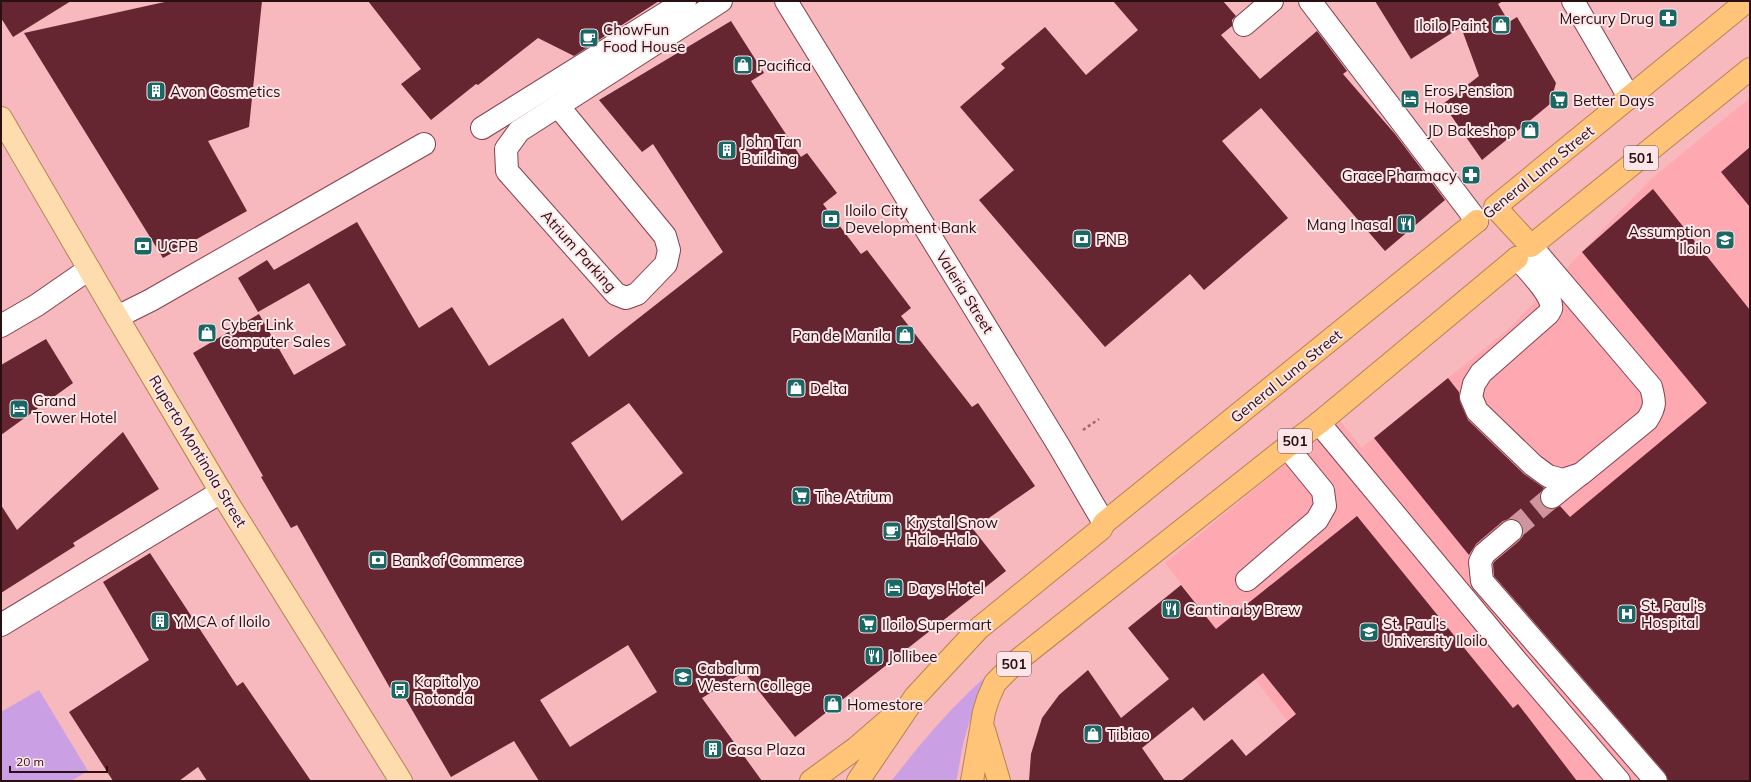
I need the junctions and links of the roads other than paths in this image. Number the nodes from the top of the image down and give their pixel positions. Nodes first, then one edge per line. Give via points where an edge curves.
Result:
1 (685, 1) edge
2 (721, 1) edge
3 (786, 1) edge
4 (1272, 1) edge
5 (1310, 1) edge
6 (1573, 1) edge
7 (1747, 1) edge
8 (1244, 25) dead end
9 (1750, 69) edge
10 (1629, 97) junction
11 (558, 106) junction
12 (1, 118) edge
13 (482, 128) dead end
14 (424, 144) dead end
15 (1495, 207) junction
16 (1477, 221) junction
17 (1524, 252) junction
18 (89, 270) junction
19 (117, 316) junction
20 (1, 326) edge
21 (1319, 423) junction
22 (1287, 447) junction
23 (1581, 474) junction
24 (221, 492) junction
25 (1552, 497) tunnel mouth
26 (1104, 524) junction
27 (1511, 531) tunnel mouth
28 (1247, 580) dead end
29 (1, 625) edge
30 (915, 697) junction
31 (983, 726) junction
32 (401, 781) edge
33 (811, 781) edge
34 (858, 781) edge
35 (972, 781) edge
36 (999, 781) edge
37 (1620, 781) edge
38 (1656, 781) edge

1 - 13 street
2 - 11 street, Atrium Parking
3 - 26 street, Valeria Street
4 - 8 street
5 - 16 street
6 - 10 street
7 - 10 highway, General Luna Street
9 - 17 highway, 501
10 - 15 highway, General Luna Street
11 - 11 street, Atrium Parking via 519,131 506,149 507,171 616,294 626,298 637,294 666,264 669,250 665,236
12 - 18 main road, Ruperto Montinola Street
14 - 19 street via 151,300
15 - 16 main road, General Luna Street
15 - 17 highway
16 - 26 highway, General Luna Street
17 - 21 highway, 501
17 - 23 street via 1608,334 1651,387 1654,408 1647,420
17 - 23 street via 1544,289 1551,309 1481,372 1474,384 1471,397 1477,411 1533,465 1548,476 1563,480
18 - 19 main road, Ruperto Montinola Street
18 - 20 street
19 - 24 main road, Ruperto Montinola Street
21 - 22 highway, 501
21 - 37 street
22 - 28 street via 1323,491 1325,506 1317,520
22 - 31 highway, 501 via 1018,660 995,683 984,712
23 - 25 street
24 - 29 street
24 - 32 main road, Ruperto Montinola Street
26 - 30 highway, General Luna Street via 978,628
27 - 38 street via 1484,554 1480,562 1482,581
30 - 33 highway via 856,748
30 - 34 highway, General Luna Street
31 - 35 highway, 501
31 - 36 highway

